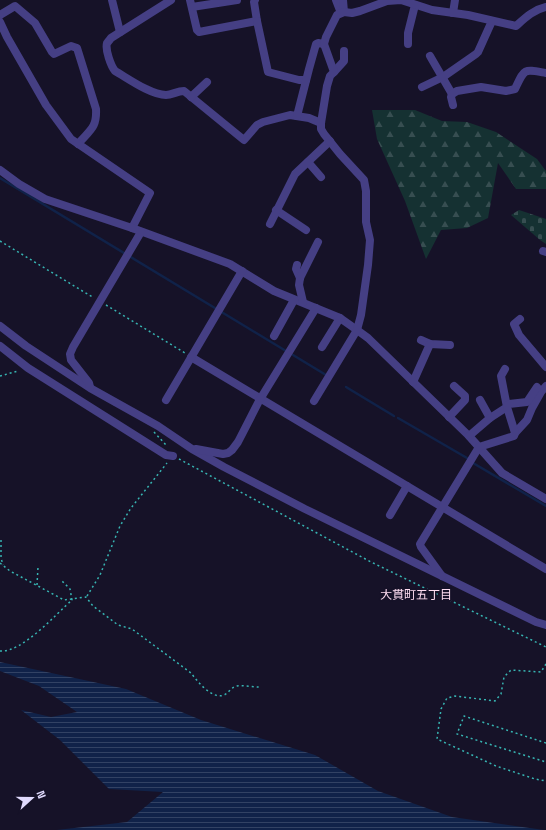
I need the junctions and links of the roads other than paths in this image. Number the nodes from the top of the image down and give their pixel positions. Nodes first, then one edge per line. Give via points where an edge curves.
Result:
1 (112, 0) edge
2 (171, 0) edge
3 (237, 0) edge
4 (255, 0) edge
5 (336, 0) edge
6 (344, 0) edge
7 (455, 0) edge
8 (16, 3) edge
9 (191, 4) edge
10 (415, 6) junction
11 (546, 8) edge
12 (343, 13) junction
13 (453, 13) junction
14 (0, 15) edge
15 (257, 21) junction
16 (492, 21) junction
17 (0, 22) edge
18 (120, 32) junction
19 (324, 44) junction
20 (408, 44) dead end
21 (344, 51) dead end
22 (430, 56) dead end
23 (334, 72) junction
24 (546, 73) edge
25 (443, 77) junction
26 (306, 80) junction
27 (206, 82) dead end
28 (422, 87) dead end
29 (452, 94) junction
30 (191, 97) junction
31 (453, 105) dead end
32 (297, 116) junction
33 (321, 123) junction
34 (330, 141) junction
35 (78, 144) junction
36 (308, 162) junction
37 (0, 170) edge
38 (321, 177) dead end
39 (276, 210) junction
40 (270, 224) dead end
41 (132, 228) junction
42 (306, 230) dead end
43 (141, 232) junction
44 (318, 242) dead end
45 (297, 265) dead end
46 (242, 271) junction
47 (300, 278) junction
48 (294, 300) junction
49 (303, 302) junction
50 (316, 308) junction
51 (340, 318) junction
52 (520, 319) dead end
53 (0, 326) edge
54 (357, 330) junction
55 (274, 336) dead end
56 (421, 340) dead end
57 (430, 344) junction
58 (450, 345) dead end
59 (0, 346) edge
60 (322, 347) dead end
61 (191, 358) junction
62 (546, 367) edge
63 (505, 370) dead end
64 (413, 382) junction
65 (454, 386) dead end
66 (546, 386) edge
67 (537, 387) dead end
68 (90, 388) junction
69 (262, 399) junction
70 (166, 400) dead end
71 (480, 400) dead end
72 (314, 401) dead end
73 (507, 407) junction
74 (449, 417) junction
75 (490, 418) junction
76 (515, 433) junction
77 (469, 436) junction
78 (479, 447) junction
79 (192, 449) junction
80 (173, 456) road end
81 (407, 486) junction
82 (546, 499) edge
83 (441, 507) junction
84 (390, 515) dead end
85 (546, 569) edge
86 (442, 577) junction
87 (545, 625) edge

1 - 18 street
2 - 18 street
3 - 9 street
4 - 15 street
5 - 12 street
6 - 12 street
7 - 13 street
8 - 14 street
8 - 35 street via 35,23 54,54 70,46 77,48 97,118 95,125
9 - 15 street via 199,32
10 - 12 street via 401,0 387,1 360,11
10 - 13 street
10 - 20 street
11 - 16 street via 529,15 516,26
12 - 19 street via 338,15
13 - 16 street
15 - 26 street via 268,72
16 - 25 street via 478,52
17 - 35 street via 46,105 71,139
18 - 30 street via 107,43 111,66 115,71 155,93 165,95 184,91
19 - 23 street
19 - 26 street via 316,44
21 - 23 street via 344,61
22 - 25 street
23 - 33 street via 327,86
24 - 29 street via 525,71 515,89 506,91 480,87
25 - 28 street
25 - 29 street
26 - 32 street
27 - 30 street
29 - 31 street via 450,97
30 - 32 street via 244,140 263,122 290,115
32 - 33 street
33 - 34 street
34 - 36 street
34 - 54 street via 364,180 366,190 366,222 370,240
35 - 41 street via 150,193
36 - 38 street
36 - 39 street via 295,174
37 - 41 street via 45,198
39 - 40 street
39 - 42 street
41 - 43 street
43 - 46 street via 230,264
43 - 68 street via 72,347 71,360
44 - 47 street
45 - 47 street
46 - 48 street
46 - 61 street
47 - 49 street
48 - 49 street
48 - 55 street
49 - 50 street
50 - 51 street
50 - 69 street
51 - 54 street
51 - 60 street
52 - 62 street via 514,324 519,335
53 - 68 street
54 - 64 street
54 - 72 street
56 - 57 street
57 - 58 street
57 - 64 street
59 - 80 street via 28,368 166,455
61 - 69 street
61 - 70 street
63 - 73 street via 501,376
64 - 74 street
65 - 74 street via 465,396 465,400
66 - 76 street via 527,420
67 - 73 street via 527,402 509,404
68 - 79 street via 158,426
69 - 79 street via 238,442 228,453
69 - 81 street
71 - 75 street
73 - 75 street
73 - 76 street
74 - 77 street
75 - 77 street
76 - 78 street via 514,436
77 - 78 street
78 - 82 street via 502,473
78 - 83 street
79 - 86 street
81 - 83 street
81 - 84 street
83 - 85 street
83 - 86 street via 420,544
86 - 87 street

